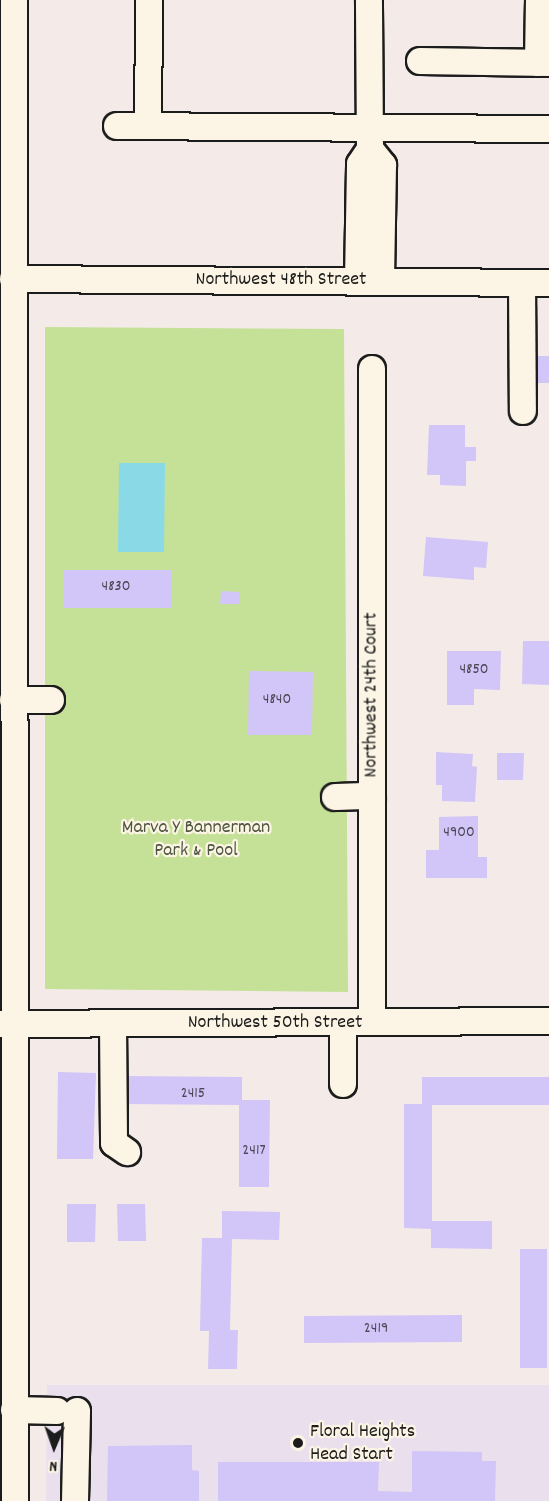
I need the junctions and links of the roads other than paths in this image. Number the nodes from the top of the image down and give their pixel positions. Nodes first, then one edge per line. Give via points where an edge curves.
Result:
1 (14, 0) edge
2 (149, 0) edge
3 (369, 0) edge
4 (539, 0) edge
5 (7, 60) edge
6 (420, 62) dead end
7 (544, 63) edge
8 (117, 126) dead end
9 (148, 126) junction
10 (7, 128) edge
11 (549, 129) edge
12 (370, 138) junction
13 (13, 279) junction
14 (370, 281) junction
15 (522, 283) junction
16 (549, 283) edge
17 (7, 311) edge
18 (372, 369) dead end
19 (7, 396) edge
20 (523, 411) dead end
21 (6, 574) edge
22 (13, 700) junction
23 (51, 700) dead end
24 (372, 796) junction
25 (335, 797) dead end
26 (549, 1021) edge
27 (372, 1022) junction
28 (343, 1023) junction
29 (7, 1024) edge
30 (113, 1024) junction
31 (343, 1084) dead end
32 (127, 1152) dead end
33 (7, 1380) edge
34 (14, 1410) junction
35 (15, 1501) edge
36 (75, 1501) edge

1 - 5 street
2 - 9 street
3 - 12 street
4 - 7 street
5 - 10 street
6 - 7 street
8 - 9 street
9 - 12 street
10 - 13 street
11 - 12 street
12 - 14 street via 360,164
13 - 14 street, Northwest 48th Street
13 - 17 street
14 - 15 street, Northwest 48th Street
15 - 16 street, Northwest 48th Street
15 - 20 street
17 - 19 street
18 - 24 street, Northwest 24th Court
19 - 21 street
21 - 22 street
22 - 23 street
22 - 29 street
24 - 25 street
24 - 27 street, Northwest 24th Court
26 - 27 street, Northwest 50th Street
27 - 28 street, Northwest 50th Street
28 - 30 street, Northwest 50th Street
28 - 31 street
29 - 30 street, Northwest 50th Street
29 - 33 street
30 - 32 street via 114,1143
33 - 34 street
34 - 35 street
34 - 36 street via 67,1411

